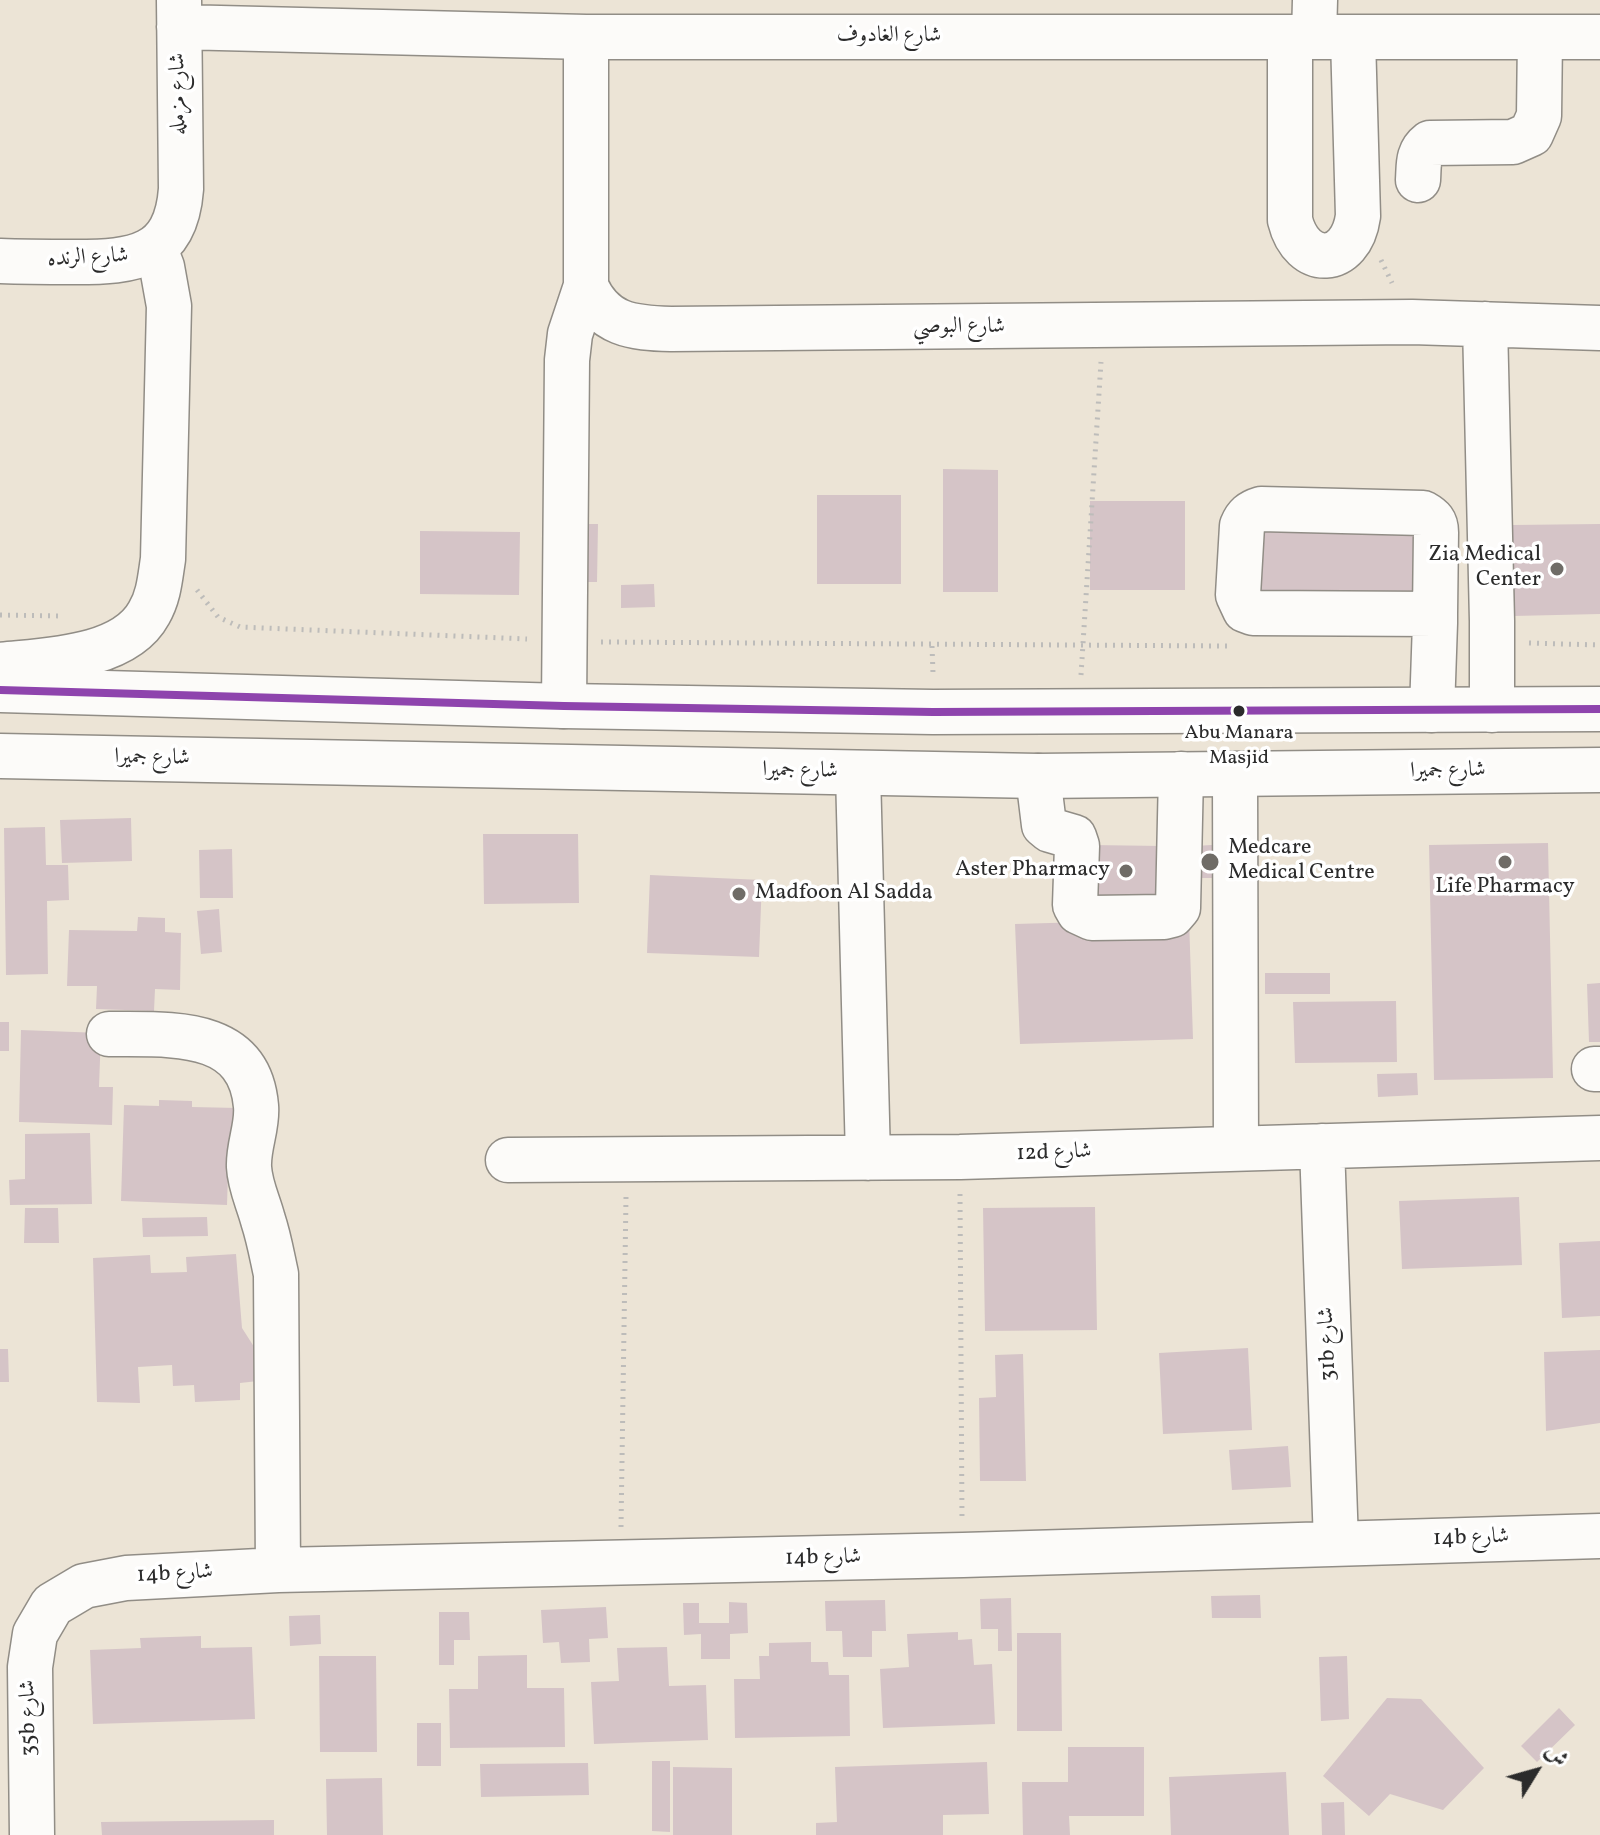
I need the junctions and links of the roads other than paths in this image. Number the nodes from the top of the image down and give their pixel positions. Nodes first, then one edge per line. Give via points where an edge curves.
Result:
1 (179, 14) edge
2 (1318, 28) edge
3 (586, 37) junction
4 (1540, 37) junction
5 (1600, 37) edge
6 (1418, 180) dead end
7 (181, 189) joint
8 (155, 249) junction
9 (0, 261) edge
10 (586, 286) junction
11 (1485, 324) junction
12 (1600, 328) edge
13 (1435, 614) junction
14 (0, 665) edge
15 (0, 690) edge
16 (564, 706) junction
17 (1600, 709) edge
18 (1432, 710) junction
19 (1492, 710) junction
20 (0, 756) edge
21 (1600, 770) edge
22 (858, 773) junction
23 (1181, 774) junction
24 (1235, 775) junction
25 (1038, 776) junction
26 (109, 1034) dead end
27 (1600, 1138) edge
28 (1322, 1146) junction
29 (1236, 1148) junction
30 (868, 1158) junction
31 (508, 1160) dead end
32 (1600, 1536) edge
33 (1336, 1543) junction
34 (278, 1570) junction
35 (52, 1605) joint
36 (32, 1835) edge

1 - 3 street, شارع الغادوف
1 - 7 street, شارع مزمله
2 - 2 street via 1290,220 1300,245 1325,256 1350,243 1358,216
2 - 3 street, شارع الغادوف
2 - 4 street, شارع الغادوف
3 - 10 street
4 - 5 street, شارع الغادوف
4 - 6 street via 1539,116 1531,134 1513,142 1430,143 1419,157
7 - 8 street, شارع الرنده via 170,232
8 - 9 street, شارع الرنده via 112,262
8 - 14 street via 169,306 163,559 157,598 147,618 126,636 89,655
10 - 11 street, شارع البوصي via 599,310 646,329
10 - 16 street via 567,360
11 - 12 street, شارع البوصي
11 - 19 street
13 - 13 street via 1436,524 1431,517 1261,509 1245,518 1238,595 1245,610
13 - 18 street
15 - 16 street
16 - 18 street
17 - 19 street
18 - 19 street
20 - 22 street, شارع جميرا
21 - 24 street, شارع جميرا
22 - 25 street, شارع جميرا
22 - 30 street
23 - 24 street, شارع جميرا
23 - 25 street, شارع جميرا
23 - 25 street via 1178,908 1164,917 1092,918 1079,912 1077,846 1074,837 1044,825
24 - 29 street
26 - 34 street via 207,1040 243,1067 254,1088 257,1110 249,1163 276,1274
27 - 28 street, 12d شارع
28 - 29 street, 12d شارع
28 - 33 street, 31b شارع
29 - 30 street, 12d شارع
30 - 31 street, 12d شارع
32 - 33 street, 14b شارع
33 - 34 street, 14b شارع
34 - 35 street, 14b شارع via 126,1578 84,1586
35 - 36 street, 35b شارع via 35,1634 30,1667

